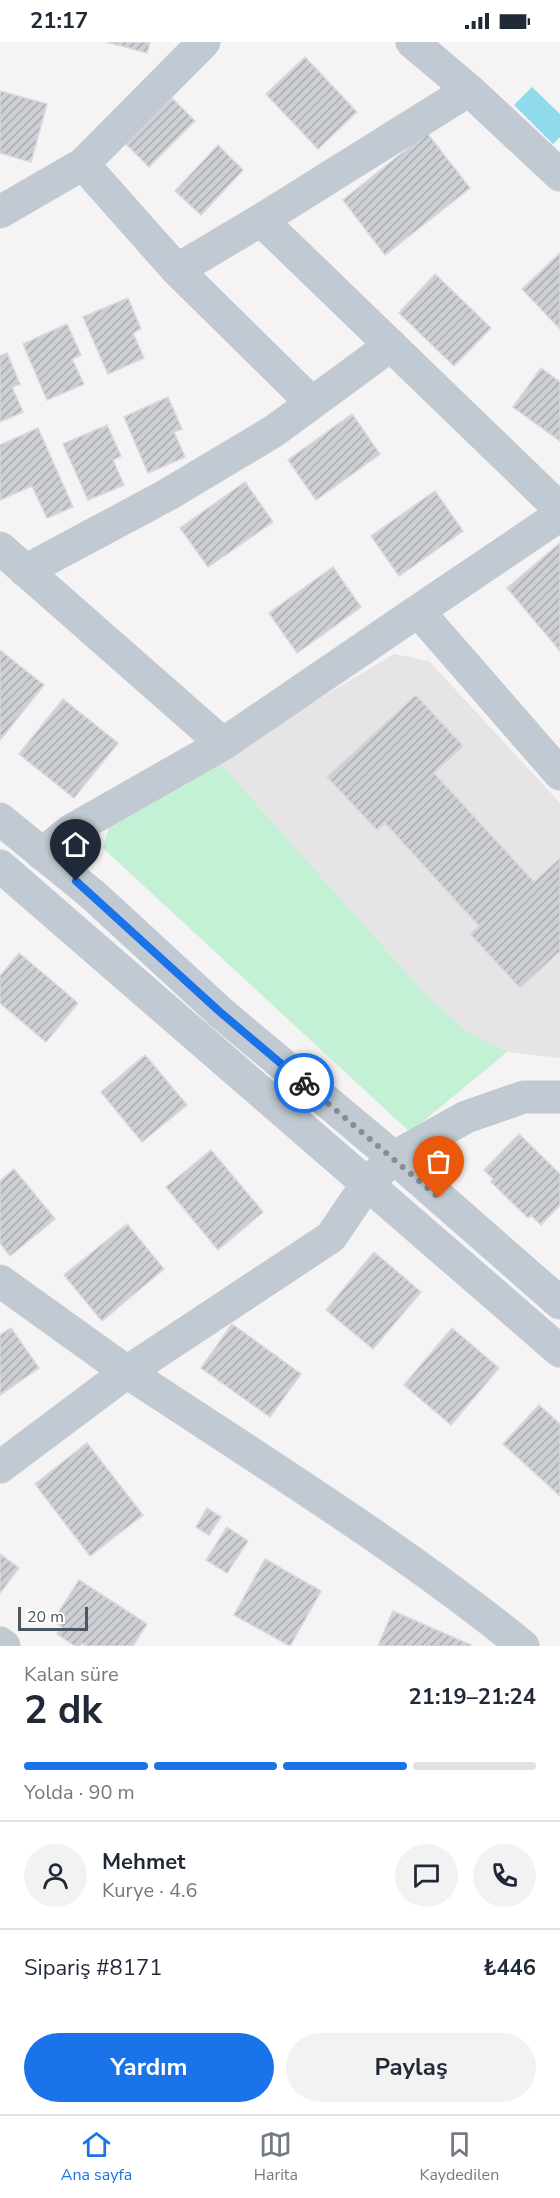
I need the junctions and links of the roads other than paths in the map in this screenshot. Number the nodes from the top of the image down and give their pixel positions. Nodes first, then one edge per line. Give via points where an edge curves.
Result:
1 (204, 42) edge
2 (412, 42) edge
3 (469, 90) junction
4 (83, 164) junction
5 (560, 175) edge
6 (0, 212) edge
7 (261, 220) junction
8 (177, 270) junction
9 (390, 345) junction
10 (312, 403) junction
11 (560, 509) edge
12 (560, 515) edge
13 (0, 548) edge
14 (25, 571) junction
15 (418, 611) junction
16 (223, 744) junction
17 (560, 774) edge
18 (0, 819) edge
19 (42, 854) junction
20 (6, 882) edge
21 (560, 1096) edge
22 (393, 1158) junction
23 (367, 1184) junction
24 (4, 1290) edge
25 (560, 1304) edge
26 (560, 1351) edge
27 (127, 1372) junction
28 (0, 1467) edge
29 (0, 1643) edge
30 (4, 1646) edge
31 (523, 1646) edge

1 - 4 street
2 - 3 street
3 - 5 street
3 - 7 street
4 - 6 street
4 - 8 street
7 - 8 street
7 - 9 street
8 - 10 street
9 - 10 street
9 - 11 street
10 - 14 street via 274,431 167,495
12 - 15 street
13 - 14 street
14 - 16 street
15 - 16 street
15 - 17 street
16 - 19 street via 70,831
18 - 19 street
19 - 22 street
20 - 23 street
21 - 22 street via 524,1097 466,1117
22 - 23 street
22 - 25 street
23 - 26 street
23 - 27 street via 331,1237
24 - 27 street
27 - 28 street
27 - 31 street via 365,1530
29 - 30 street

